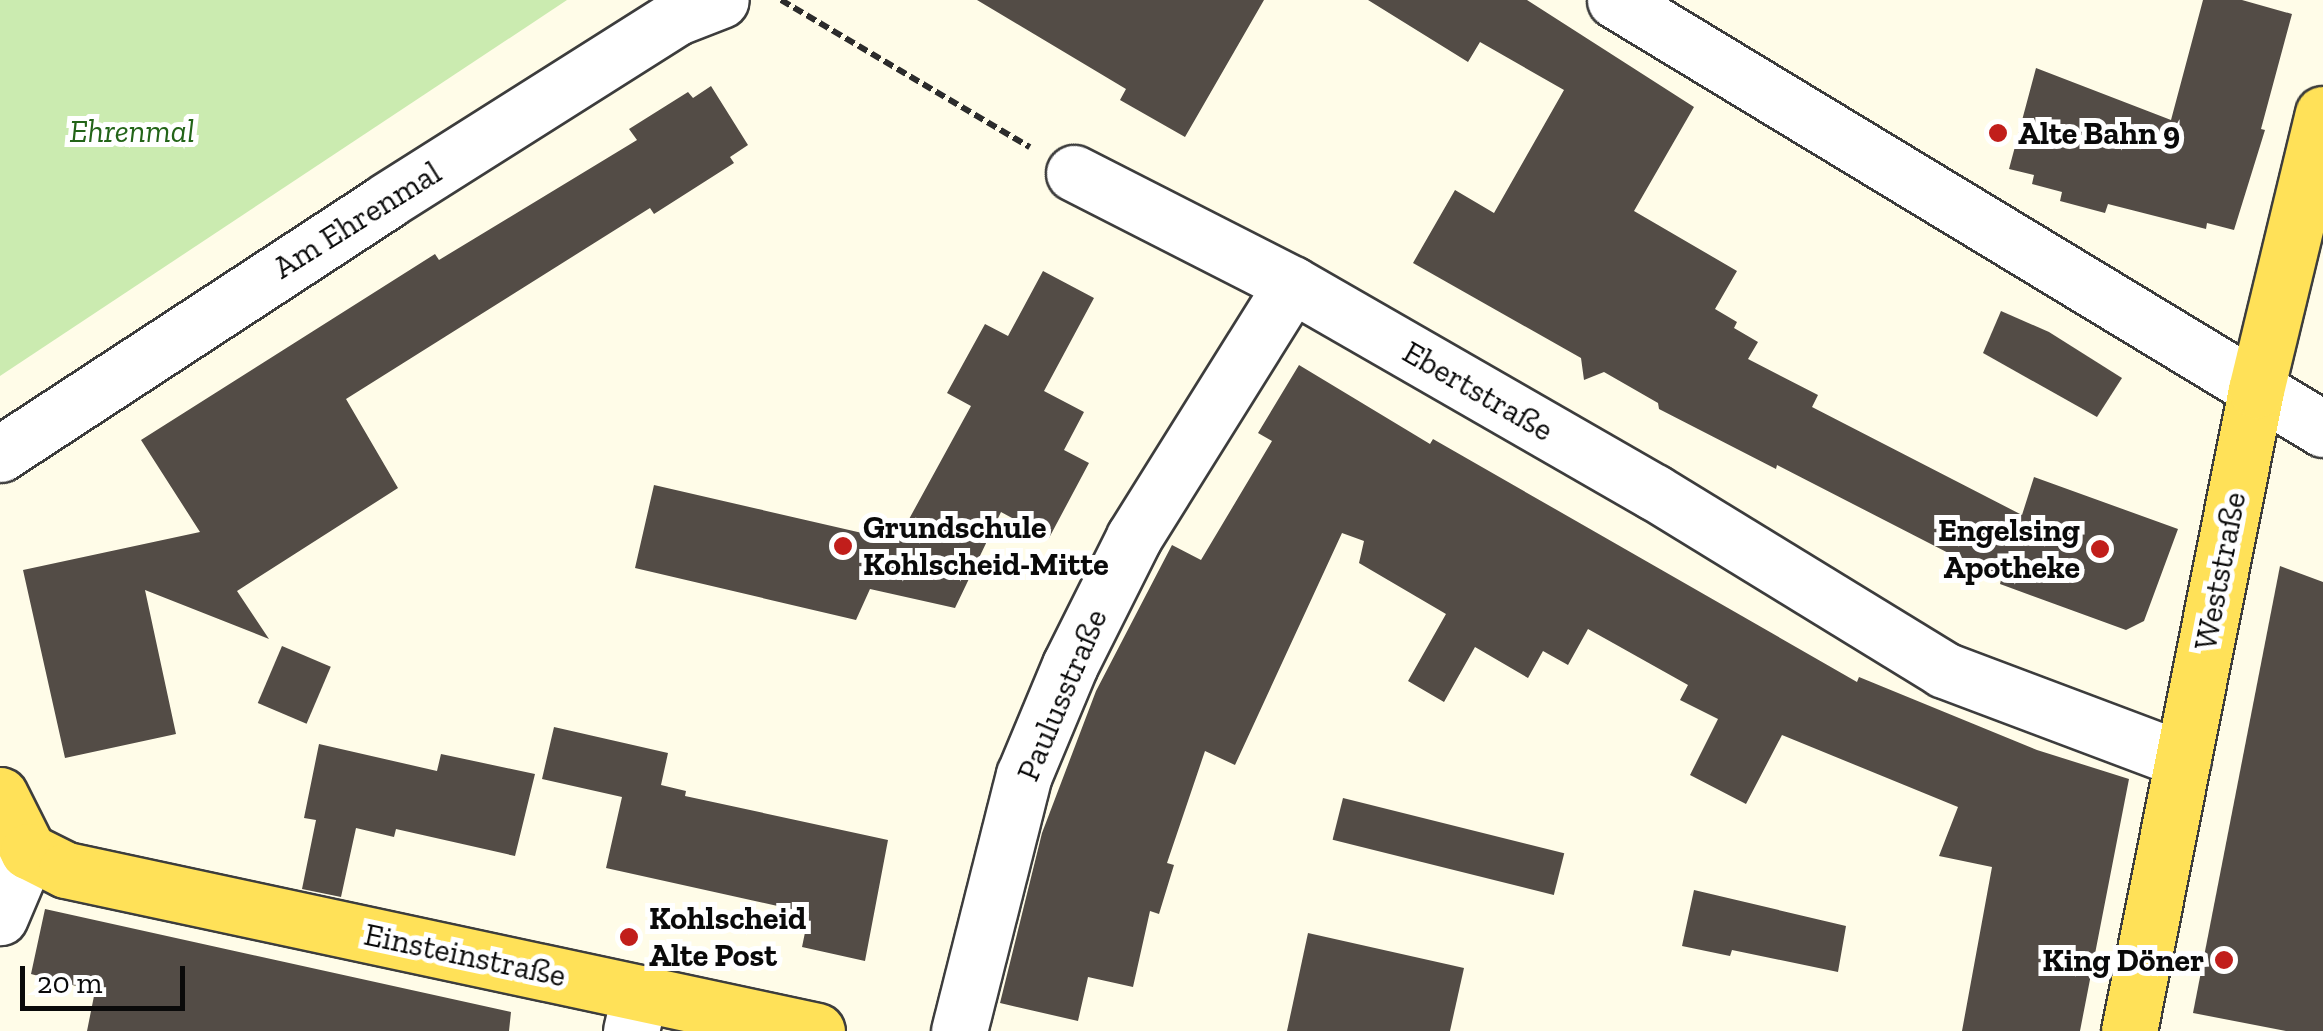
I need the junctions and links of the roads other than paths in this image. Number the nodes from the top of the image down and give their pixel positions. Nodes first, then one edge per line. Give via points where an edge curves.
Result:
1 (721, 0) edge
2 (1615, 0) edge
3 (2323, 114) edge
4 (1074, 172) road end
5 (1292, 284) junction
6 (2256, 390) junction
7 (2323, 429) edge
8 (0, 454) edge
9 (2183, 760) junction
10 (0, 795) edge
11 (14, 846) edge
12 (0, 918) edge
13 (636, 1012) edge
14 (817, 1031) edge
15 (959, 1031) edge
16 (2129, 1031) edge

1 - 8 street, Am Ehrenmal via 675,18
2 - 6 street
3 - 6 main road, Weststraße
4 - 5 street, Ebertstraße
5 - 9 street, Ebertstraße via 1654,492 1944,670
5 - 15 street, Paulusstraße via 1134,537 1070,664 1024,775
6 - 7 street
6 - 9 main road, Weststraße
9 - 16 main road, Weststraße
10 - 11 main road
11 - 12 street
11 - 13 main road, Einsteinstraße via 66,870
13 - 14 main road, Einsteinstraße

